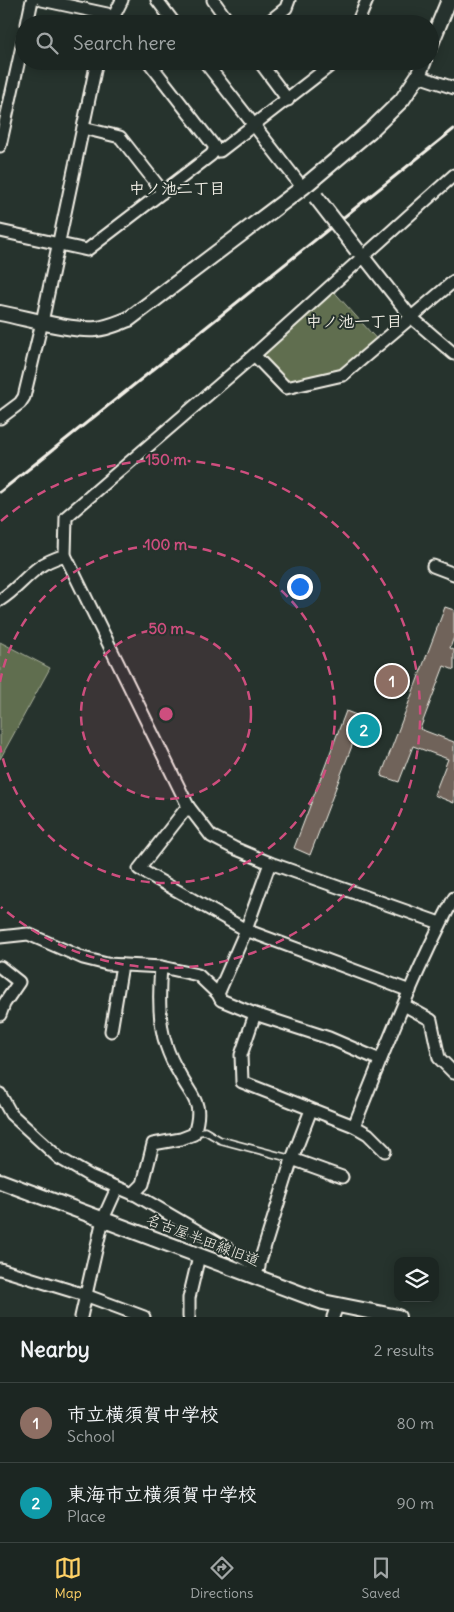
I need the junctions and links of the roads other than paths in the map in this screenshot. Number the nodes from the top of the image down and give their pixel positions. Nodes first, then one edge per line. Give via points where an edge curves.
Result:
1 (32, 0) edge
2 (42, 0) edge
3 (122, 0) edge
4 (157, 0) edge
5 (213, 0) edge
6 (289, 0) edge
7 (367, 0) edge
8 (449, 0) edge
9 (29, 15) edge
10 (108, 15) edge
11 (116, 15) edge
12 (168, 15) edge
13 (224, 15) edge
14 (277, 15) edge
15 (361, 15) edge
16 (439, 24) edge
17 (17, 70) edge
18 (95, 70) edge
19 (155, 70) edge
20 (211, 70) edge
21 (266, 70) edge
22 (325, 70) edge
23 (420, 70) edge
24 (418, 76) junction
25 (454, 88) edge
26 (288, 100) junction
27 (253, 126) junction
28 (84, 128) junction
29 (0, 146) edge
30 (214, 151) junction
31 (454, 175) edge
32 (304, 186) junction
33 (163, 192) junction
34 (0, 231) edge
35 (59, 244) junction
36 (360, 253) junction
37 (454, 281) edge
38 (0, 313) edge
39 (411, 317) junction
40 (42, 322) junction
41 (254, 354) junction
42 (454, 354) edge
43 (0, 418) edge
44 (65, 555) junction
45 (434, 566) dead end
46 (454, 574) edge
47 (0, 600) edge
48 (188, 806) junction
49 (270, 863) junction
50 (454, 898) edge
51 (440, 923) junction
52 (246, 930) junction
53 (0, 937) edge
54 (122, 965) junction
55 (0, 967) edge
56 (160, 967) junction
57 (410, 991) junction
58 (218, 994) junction
59 (404, 1005) junction
60 (255, 1014) junction
61 (0, 1015) edge
62 (111, 1031) dead end
63 (380, 1060) junction
64 (454, 1074) edge
65 (0, 1094) edge
66 (311, 1110) junction
67 (354, 1126) junction
68 (195, 1130) junction
69 (384, 1151) dead end
70 (292, 1159) junction
71 (342, 1177) dead end
72 (0, 1181) edge
73 (117, 1188) junction
74 (133, 1194) junction
75 (103, 1220) junction
76 (199, 1256) junction
77 (0, 1269) edge
78 (257, 1272) junction
79 (85, 1296) junction
80 (335, 1311) edge
81 (81, 1317) edge
82 (144, 1317) edge
83 (189, 1317) edge
84 (398, 1317) edge

1 - 9 street
2 - 10 street
3 - 11 street
4 - 12 street
5 - 13 street
6 - 14 street via 286,8
7 - 15 street
8 - 16 street
17 - 29 street
18 - 28 street
19 - 30 street via 214,146
20 - 27 street
21 - 26 street
22 - 26 street
23 - 24 street
24 - 25 street
24 - 32 street via 402,100 370,131
26 - 27 street
27 - 30 street via 220,151
27 - 32 street
28 - 33 street via 120,137
28 - 35 street
30 - 33 street
31 - 36 street
32 - 36 street, bridge
32 - 40 street via 129,319 97,329
33 - 35 street via 87,250
34 - 35 street
35 - 40 street
36 - 39 street
36 - 41 street
37 - 39 street
38 - 40 street
39 - 41 street via 343,375 286,388
39 - 42 street
40 - 43 street via 22,401
41 - 44 street via 66,518
44 - 47 street via 40,566
44 - 48 street
45 - 46 street
48 - 49 street via 211,836
48 - 52 street via 139,869
49 - 51 street
49 - 52 street
50 - 51 street
51 - 57 street
52 - 57 street
52 - 58 street
53 - 54 street via 28,934 83,958
54 - 56 street
54 - 62 street
55 - 61 street via 19,982
56 - 58 street via 198,975
56 - 68 street via 159,999 165,1044 195,1098 198,1112
57 - 59 street
58 - 60 street via 221,1000
59 - 63 street
59 - 64 street via 431,1020 439,1058
60 - 63 street via 329,1038
60 - 66 street via 241,1055 242,1082
63 - 67 street
65 - 73 street via 11,1114 59,1158
66 - 67 street
66 - 70 street
67 - 69 street via 368,1134
68 - 70 lane
68 - 74 street via 194,1134 181,1139 153,1144 143,1184
70 - 71 street
70 - 78 street
72 - 75 street, 名古屋半田線旧道
73 - 74 street
73 - 75 street
74 - 78 street
75 - 76 street, 名古屋半田線旧道
75 - 79 street
76 - 78 street, 名古屋半田線旧道
76 - 83 street via 189,1298
77 - 79 street
78 - 80 street, 名古屋半田線旧道
79 - 81 street
79 - 82 street
80 - 84 street, 名古屋半田線旧道

